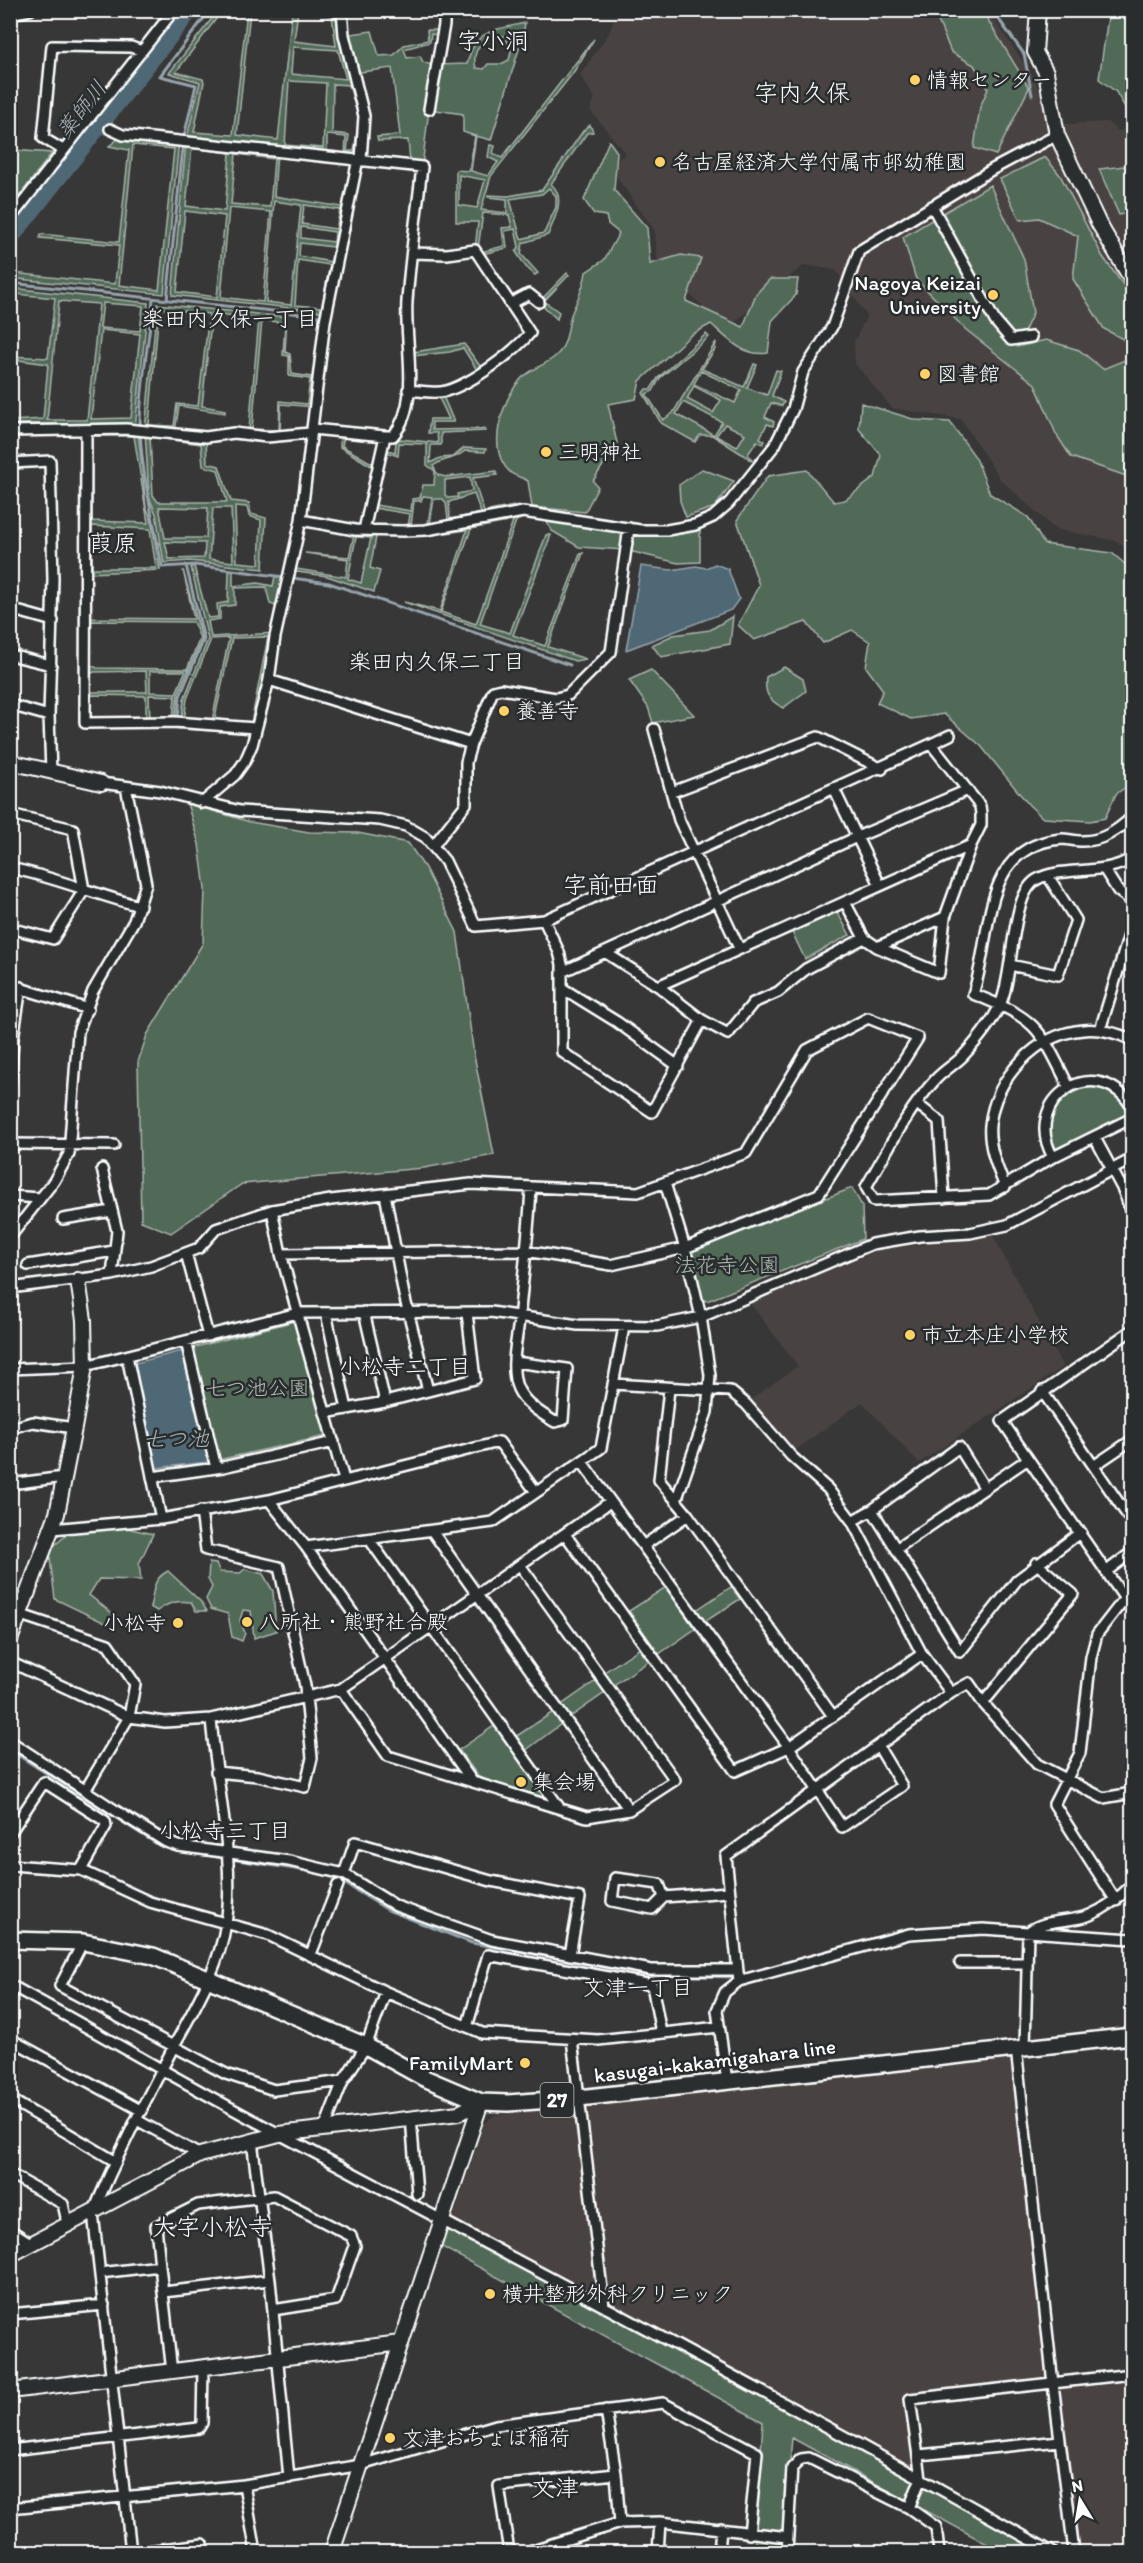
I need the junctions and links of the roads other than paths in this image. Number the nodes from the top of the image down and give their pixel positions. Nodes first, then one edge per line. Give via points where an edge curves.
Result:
1 (30, 10) edge
2 (174, 10) edge
3 (342, 10) edge
4 (444, 10) edge
5 (1038, 10) edge
6 (10, 14) edge
7 (142, 51) junction
8 (429, 109) dead end
9 (110, 129) dead end
10 (1057, 135) junction
11 (63, 150) junction
12 (360, 160) junction
13 (932, 206) junction
14 (10, 219) edge
15 (412, 253) junction
16 (1132, 280) edge
17 (539, 302) dead end
18 (510, 304) junction
19 (1031, 337) dead end
20 (408, 390) junction
21 (10, 431) edge
22 (311, 431) junction
23 (86, 432) junction
24 (385, 436) junction
25 (10, 463) edge
26 (301, 520) junction
27 (629, 528) junction
28 (364, 530) junction
29 (10, 609) edge
30 (53, 621) junction
31 (10, 656) edge
32 (51, 665) junction
33 (269, 680) junction
34 (10, 705) edge
35 (49, 716) junction
36 (255, 728) junction
37 (654, 729) dead end
38 (950, 735) dead end
39 (471, 744) junction
40 (931, 744) junction
41 (10, 762) edge
42 (882, 769) junction
43 (51, 772) junction
44 (101, 783) joint
45 (126, 787) junction
46 (834, 789) junction
47 (968, 790) junction
48 (672, 792) junction
49 (202, 803) junction
50 (10, 814) edge
51 (1132, 817) edge
52 (857, 837) junction
53 (971, 844) junction
54 (433, 846) junction
55 (694, 853) junction
56 (1132, 858) edge
57 (10, 868) edge
58 (1104, 869) junction
59 (1048, 876) junction
60 (880, 885) junction
61 (84, 890) junction
62 (1132, 901) edge
63 (845, 902) junction
64 (717, 903) junction
65 (140, 906) junction
66 (945, 917) junction
67 (544, 920) junction
68 (1132, 925) edge
69 (10, 928) edge
70 (864, 938) junction
71 (877, 947) junction
72 (739, 948) junction
73 (606, 953) junction
74 (1010, 965) junction
75 (562, 972) junction
76 (10, 985) edge
77 (658, 986) junction
78 (21, 987) junction
79 (562, 988) junction
80 (1000, 1005) junction
81 (88, 1009) junction
82 (702, 1020) junction
83 (1100, 1030) junction
84 (1132, 1040) edge
85 (1047, 1042) junction
86 (678, 1066) junction
87 (10, 1086) edge
88 (1069, 1087) junction
89 (917, 1104) junction
90 (1132, 1107) edge
91 (1132, 1118) edge
92 (1095, 1138) junction
93 (10, 1144) edge
94 (71, 1144) junction
95 (114, 1145) dead end
96 (1053, 1158) junction
97 (1132, 1159) edge
98 (102, 1169) dead end
99 (1113, 1169) junction
100 (665, 1183) junction
101 (531, 1187) junction
102 (1005, 1187) junction
103 (385, 1194) junction
104 (10, 1196) edge
105 (40, 1198) junction
106 (944, 1198) junction
107 (272, 1210) junction
108 (112, 1211) junction
109 (1132, 1215) edge
110 (63, 1220) dead end
111 (10, 1237) edge
112 (685, 1248) junction
113 (114, 1251) junction
114 (526, 1251) junction
115 (186, 1253) junction
116 (396, 1253) junction
117 (281, 1254) junction
118 (28, 1265) dead end
119 (112, 1275) junction
120 (78, 1280) junction
121 (10, 1288) edge
122 (364, 1312) junction
123 (410, 1312) junction
124 (326, 1313) junction
125 (467, 1313) junction
126 (298, 1314) junction
127 (519, 1316) junction
128 (701, 1317) junction
129 (624, 1327) junction
130 (1132, 1330) edge
131 (208, 1336) junction
132 (186, 1341) junction
133 (127, 1356) junction
134 (515, 1362) junction
135 (86, 1366) junction
136 (10, 1369) edge
137 (613, 1384) junction
138 (669, 1389) junction
139 (1042, 1390) junction
140 (428, 1391) junction
141 (711, 1391) junction
142 (385, 1402) junction
143 (347, 1409) junction
144 (325, 1413) junction
145 (10, 1428) edge
146 (74, 1428) junction
147 (1132, 1440) edge
148 (334, 1442) junction
149 (1028, 1459) junction
150 (582, 1462) junction
151 (1095, 1465) junction
152 (216, 1468) junction
153 (64, 1477) junction
154 (152, 1477) junction
155 (344, 1480) junction
156 (10, 1484) edge
157 (984, 1487) junction
158 (536, 1492) junction
159 (269, 1500) junction
160 (676, 1500) junction
161 (610, 1502) junction
162 (872, 1510) junction
163 (201, 1511) junction
164 (688, 1515) junction
165 (161, 1519) junction
166 (852, 1521) junction
167 (1132, 1522) edge
168 (52, 1529) junction
169 (432, 1531) junction
170 (1081, 1532) junction
171 (565, 1534) junction
172 (369, 1539) junction
173 (306, 1546) junction
174 (643, 1546) junction
175 (896, 1549) junction
176 (1132, 1552) edge
177 (1036, 1563) junction
178 (520, 1565) junction
179 (1107, 1571) junction
180 (10, 1590) edge
181 (477, 1596) junction
182 (1125, 1598) junction
183 (1132, 1609) edge
184 (21, 1612) junction
185 (431, 1628) junction
186 (12, 1632) edge
187 (921, 1654) junction
188 (385, 1658) junction
189 (10, 1662) edge
190 (341, 1689) junction
191 (951, 1692) junction
192 (305, 1697) junction
193 (983, 1703) junction
194 (833, 1716) junction
195 (129, 1717) junction
196 (211, 1719) junction
197 (10, 1741) edge
198 (878, 1746) junction
199 (789, 1747) junction
200 (216, 1772) junction
201 (1065, 1779) junction
202 (472, 1781) junction
203 (817, 1788) junction
204 (86, 1789) junction
205 (1132, 1793) edge
206 (559, 1807) junction
207 (629, 1810) junction
208 (12, 1828) edge
209 (227, 1853) junction
210 (10, 1865) edge
211 (81, 1870) junction
212 (344, 1874) junction
213 (338, 1885) dead end
214 (1132, 1885) edge
215 (728, 1892) junction
216 (664, 1897) junction
217 (1116, 1901) junction
218 (226, 1923) junction
219 (1028, 1932) junction
220 (1132, 1939) edge
221 (10, 1940) edge
222 (83, 1942) junction
223 (311, 1954) junction
224 (570, 1955) junction
225 (960, 1963) dead end
226 (1027, 1963) junction
227 (736, 1970) junction
228 (211, 1978) junction
229 (739, 1981) junction
230 (10, 1985) edge
231 (386, 1992) junction
232 (719, 2027) junction
233 (467, 2028) junction
234 (661, 2033) junction
235 (1132, 2036) edge
236 (10, 2039) edge
237 (572, 2039) junction
238 (175, 2045) junction
239 (366, 2046) junction
240 (1020, 2048) junction
241 (163, 2069) junction
242 (343, 2080) junction
243 (727, 2081) junction
244 (579, 2098) junction
245 (10, 2099) edge
246 (481, 2102) junction
247 (139, 2116) junction
248 (411, 2117) junction
249 (325, 2127) junction
250 (279, 2134) junction
251 (252, 2141) junction
252 (200, 2155) junction
253 (115, 2161) junction
254 (10, 2174) edge
255 (417, 2194) dead end
256 (260, 2198) junction
257 (93, 2213) junction
258 (444, 2219) junction
259 (68, 2226) junction
260 (10, 2230) edge
261 (32, 2244) junction
262 (10, 2255) edge
263 (160, 2266) junction
264 (100, 2273) junction
265 (270, 2280) junction
266 (163, 2292) junction
267 (104, 2305) junction
268 (604, 2306) junction
269 (273, 2310) junction
270 (10, 2314) edge
271 (401, 2343) junction
272 (278, 2359) junction
273 (203, 2368) junction
274 (172, 2372) junction
275 (1132, 2373) edge
276 (112, 2380) junction
277 (1053, 2384) junction
278 (10, 2391) edge
279 (606, 2410) junction
280 (119, 2438) junction
281 (1060, 2441) junction
282 (10, 2450) edge
283 (919, 2455) junction
284 (362, 2465) junction
285 (616, 2474) junction
286 (289, 2478) junction
287 (921, 2478) junction
288 (244, 2485) junction
289 (125, 2496) junction
290 (10, 2508) edge
291 (909, 2508) junction
292 (660, 2522) junction
293 (620, 2523) junction
294 (721, 2528) junction
295 (749, 2534) junction
296 (788, 2537) junction
297 (203, 2544) dead end
298 (131, 2553) edge
299 (138, 2553) edge
300 (256, 2553) edge
301 (332, 2553) edge
302 (509, 2553) edge
303 (526, 2553) edge
304 (658, 2553) edge
305 (719, 2553) edge
306 (787, 2553) edge
307 (939, 2553) edge
308 (1052, 2553) edge
309 (1074, 2553) edge

1 - 6 street
2 - 7 street
3 - 12 street via 344,35 364,116
4 - 8 street
5 - 10 street via 1035,52 1046,72
7 - 11 street
7 - 11 street via 131,47 52,46 43,138
9 - 12 street via 123,135
10 - 13 street
10 - 16 street via 1099,224
11 - 14 street
12 - 15 street via 422,167
12 - 22 street via 326,321
13 - 19 street via 995,321 1011,340
13 - 27 street via 859,252 832,327 803,372 789,418 775,445 729,503 713,517 695,525 667,530
15 - 18 street via 475,250
15 - 20 street via 405,319
17 - 18 street via 529,294
18 - 20 street via 530,333 519,346 470,380 445,392
20 - 24 street via 404,423 393,436
21 - 23 street
22 - 23 street via 206,437 138,430
22 - 24 street
22 - 26 street
23 - 36 street via 85,723 175,722
24 - 28 street
25 - 30 street via 50,461
26 - 28 street
26 - 33 street
27 - 28 street via 523,512 426,530
27 - 39 street via 611,652 568,695 556,698 493,691
29 - 30 street
30 - 32 street
31 - 32 street
32 - 35 street
33 - 36 street
33 - 39 street
34 - 35 street
35 - 43 street
36 - 49 street via 252,745 240,768
37 - 48 street
38 - 40 street
39 - 54 street via 466,762 466,804
40 - 42 street
40 - 47 street
41 - 43 street
42 - 46 street
42 - 48 street via 818,737
43 - 44 street
44 - 45 street
45 - 49 street via 160,791
45 - 65 street via 146,884
46 - 52 street
46 - 55 street
47 - 52 street
47 - 53 street via 981,814 981,825
48 - 55 street
49 - 54 street via 240,811 380,820 417,831
50 - 61 street via 73,829
51 - 80 street via 1100,839 1063,839 1024,849 1008,867 992,899 973,994
52 - 60 street
52 - 64 street
53 - 60 street
53 - 66 street
54 - 67 street via 453,874 476,926
55 - 64 street
55 - 67 street
56 - 58 street
57 - 61 street
58 - 59 street
58 - 62 street via 1118,891
59 - 74 street via 1034,881 1022,898
59 - 74 street via 1076,920 1058,975
60 - 63 street
61 - 65 street
61 - 69 street via 53,939
63 - 70 street
63 - 72 street
64 - 72 street
64 - 73 street
65 - 81 street via 93,991
66 - 71 street
66 - 71 street via 939,973
67 - 75 street via 559,952
68 - 83 street
70 - 71 street
70 - 82 street via 806,969 778,992 753,1003 728,1034
72 - 77 street
73 - 75 street
73 - 77 street
74 - 80 street
75 - 79 street
76 - 78 street
77 - 82 street
78 - 81 street
78 - 87 street
79 - 86 street
79 - 86 street via 562,1052 578,1063 652,1112
80 - 85 street via 1034,1024
80 - 89 street via 963,1056 936,1079
81 - 94 street via 75,1047
82 - 86 street
83 - 84 street
83 - 85 street via 1082,1030
85 - 88 street
85 - 102 street via 1012,1070 994,1106 991,1144
88 - 90 street via 1092,1081 1104,1083 1122,1093
88 - 96 street via 1055,1099 1043,1125
89 - 106 street via 939,1120
89 - 106 street via 866,1187 874,1200
91 - 92 street
92 - 96 street
92 - 99 street
93 - 94 street
94 - 95 street
94 - 105 street via 63,1167
96 - 102 street
97 - 99 street
98 - 108 street
99 - 109 street
99 - 128 street via 1007,1225 872,1244
100 - 101 street via 638,1192
100 - 112 street
100 - 112 street via 746,1153 807,1050 868,1018 918,1038 819,1194
101 - 103 street via 471,1184
101 - 114 street
102 - 106 street via 989,1195
103 - 107 street
103 - 116 street
104 - 105 street
105 - 111 street
107 - 115 street via 216,1229 200,1248
107 - 117 street
108 - 110 street
108 - 113 street via 117,1231
112 - 114 street via 611,1265
112 - 128 street
113 - 118 street
113 - 119 street
114 - 116 street
114 - 127 street
115 - 119 street
115 - 131 street
116 - 117 street
116 - 123 street
117 - 126 street
119 - 120 street
120 - 121 street
120 - 135 street
122 - 123 street
122 - 124 street
122 - 142 street
123 - 125 street
123 - 140 street
124 - 126 street
124 - 143 street
125 - 127 street
125 - 140 street via 474,1379
126 - 131 street
126 - 144 street
127 - 129 street
127 - 134 street
128 - 129 street via 657,1326
128 - 141 street
129 - 137 street
130 - 139 street
131 - 132 street
132 - 133 street
132 - 152 street
133 - 135 street
133 - 154 street
134 - 134 street via 519,1390 538,1412 555,1422 562,1420 567,1369
135 - 136 street
135 - 146 street
137 - 138 street
137 - 150 street via 601,1448
138 - 141 street
138 - 160 street via 659,1480
139 - 149 street via 1002,1421
139 - 151 street
140 - 142 street
141 - 160 street
141 - 166 street via 730,1391 746,1404 791,1456 828,1490
142 - 143 street
143 - 144 street
144 - 148 street
145 - 146 street via 33,1422
146 - 153 street
147 - 151 street
148 - 152 street
148 - 155 street
149 - 157 street
149 - 170 street
150 - 158 street
150 - 161 street
151 - 167 street
152 - 154 street
153 - 156 street
153 - 168 street
154 - 165 street
155 - 158 street via 499,1442
155 - 159 street
157 - 162 street via 958,1447
157 - 175 street
158 - 169 street via 493,1522
159 - 163 street
159 - 173 street
160 - 164 street
161 - 171 street
161 - 174 street
162 - 166 street
162 - 175 street
163 - 165 street
163 - 192 street via 206,1550 279,1567
164 - 174 street
164 - 194 street
165 - 168 street
166 - 187 street
168 - 184 street
169 - 172 street
169 - 181 street
170 - 177 street
170 - 179 street
171 - 178 street
171 - 199 street via 735,1771
172 - 173 street
172 - 185 street
173 - 188 street
174 - 199 street
175 - 177 street via 960,1652 990,1610
176 - 179 street
177 - 193 street via 1073,1594
178 - 181 street
178 - 207 street via 675,1780
179 - 182 street
180 - 184 street
181 - 185 street
181 - 207 street
182 - 183 street
182 - 201 street via 1097,1634 1080,1753
184 - 186 street
184 - 195 street via 108,1644 135,1683
185 - 188 street
185 - 206 street
187 - 191 street
187 - 194 street
188 - 190 street
188 - 202 street
189 - 195 street
190 - 192 street
190 - 202 street via 388,1756
191 - 193 street via 969,1683
191 - 198 street
192 - 196 street
192 - 200 street via 312,1758 305,1787 258,1776
193 - 201 street via 1037,1764
194 - 199 street
195 - 196 street via 165,1722
195 - 204 street
196 - 200 street
197 - 204 street
198 - 203 street
198 - 203 street via 902,1786 842,1827
199 - 203 street
200 - 209 street
201 - 205 street via 1103,1798
201 - 217 street via 1054,1804
202 - 206 street
203 - 215 street via 726,1856
204 - 209 street via 166,1842
206 - 207 street via 587,1817
208 - 211 street via 44,1782 105,1821 106,1826
209 - 212 street via 289,1861
209 - 218 street
210 - 211 street
211 - 218 street via 150,1902
212 - 224 street via 396,1906 467,1933
212 - 224 street via 355,1842 491,1881 580,1898
213 - 223 street
214 - 217 street
215 - 216 street
215 - 227 street
216 - 216 street via 652,1909 612,1901 615,1878 659,1884
217 - 219 street via 1089,1915 1037,1925
218 - 223 street via 268,1935
218 - 228 street
219 - 220 street
219 - 226 street
219 - 229 street via 983,1929 909,1934
221 - 222 main road, kasugai-kakamigahara line / 27
222 - 228 main road, kasugai-kakamigahara line / 27 via 153,1956
222 - 238 street via 60,1986
223 - 231 street
224 - 227 street via 651,1970
225 - 226 street
226 - 240 street
227 - 229 street
228 - 238 street
228 - 239 main road, kasugai-kakamigahara line / 27
229 - 232 street via 725,1992 717,2010
230 - 241 street
231 - 233 street
231 - 239 street
232 - 234 street
232 - 243 street
233 - 234 street via 488,1955 652,1985
233 - 237 street via 482,2033
234 - 237 street
235 - 240 main road, kasugai-kakamigahara line / 27
236 - 247 street
237 - 244 street
238 - 241 street
238 - 242 street via 226,2073 274,2090
239 - 242 street
239 - 246 main road, kasugai-kakamigahara line / 27 via 422,2077
240 - 243 main road, kasugai-kakamigahara line / 27
240 - 277 street
241 - 247 street
241 - 250 street
242 - 249 street
243 - 244 main road, kasugai-kakamigahara line / 27
244 - 246 main road, kasugai-kakamigahara line / 27
244 - 268 street
245 - 253 street
246 - 248 street via 459,2113
246 - 258 street
247 - 252 street
247 - 253 street
248 - 249 street
248 - 255 street
249 - 250 street
250 - 251 street
250 - 258 street
251 - 252 street
251 - 256 street
252 - 257 street
253 - 257 street
254 - 259 street via 63,2204
256 - 263 street via 198,2205 159,2224 155,2229
256 - 265 street
256 - 269 street via 278,2197 351,2236 356,2246 336,2301
257 - 259 street
257 - 264 street
258 - 268 street
258 - 271 street
259 - 261 street
260 - 261 street
261 - 262 street
263 - 264 street
263 - 266 street
264 - 267 street
265 - 266 street
265 - 269 street
266 - 274 street
267 - 270 street
267 - 276 street
268 - 287 street
269 - 272 street
271 - 272 street
271 - 284 street
272 - 273 street
272 - 286 street
273 - 274 street
273 - 280 street via 199,2428
274 - 276 street
275 - 277 street
276 - 278 street
276 - 280 street
277 - 281 street
277 - 283 street via 910,2399
279 - 284 street via 495,2425
279 - 285 street
279 - 295 street via 663,2403 757,2453
280 - 282 street
280 - 289 street
281 - 283 street
281 - 309 street
283 - 287 street
284 - 286 street
284 - 301 street
285 - 293 street
285 - 302 street via 499,2486
286 - 288 street
287 - 291 street
287 - 308 street
288 - 289 street
288 - 300 street
289 - 290 street
289 - 298 street
291 - 296 street via 809,2458 801,2459 792,2468
291 - 307 street via 936,2527
292 - 293 street
292 - 294 street
292 - 304 street
293 - 303 street
294 - 295 street
294 - 305 street
295 - 296 street
296 - 306 street
297 - 299 street

